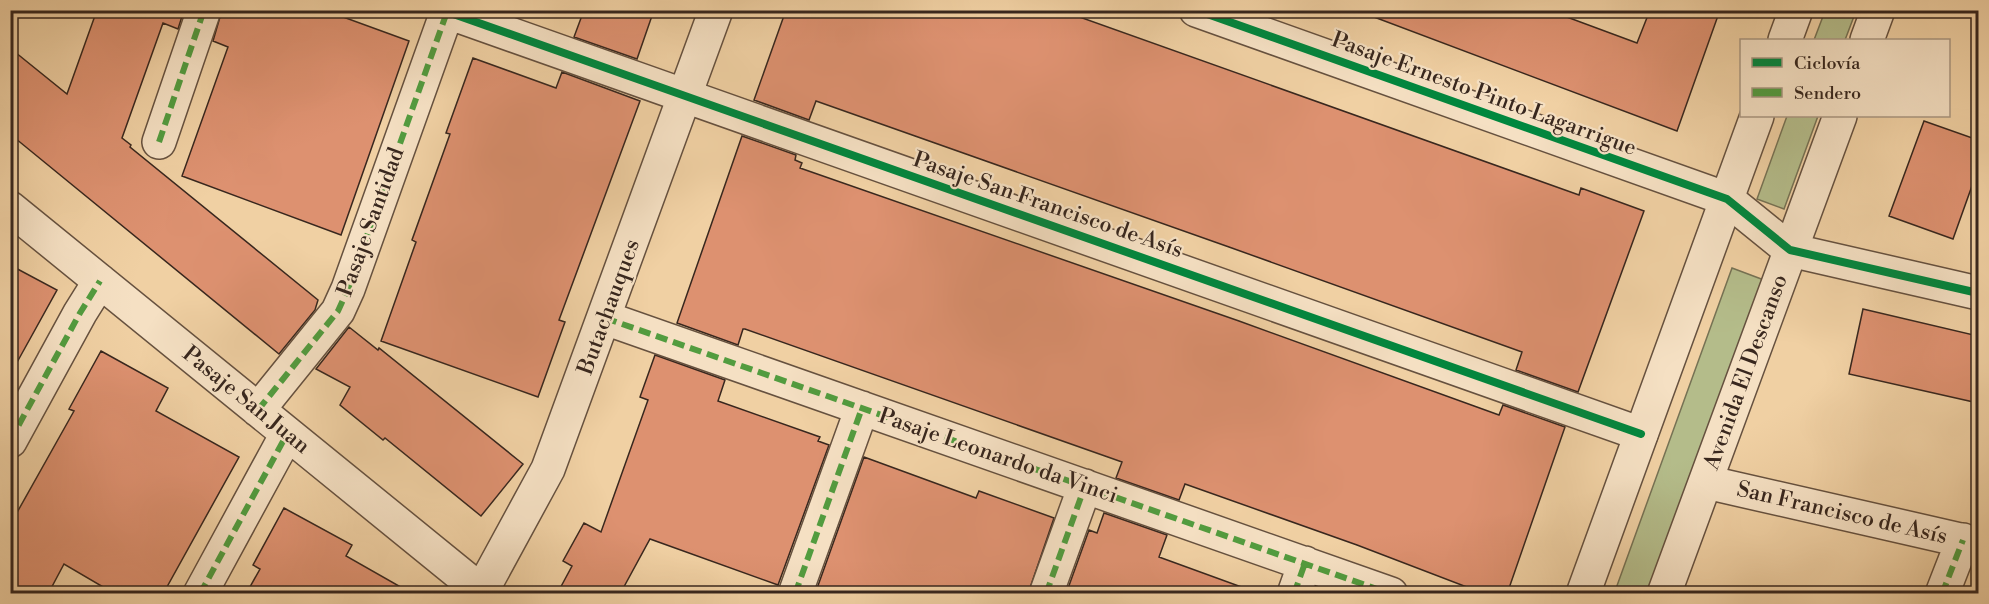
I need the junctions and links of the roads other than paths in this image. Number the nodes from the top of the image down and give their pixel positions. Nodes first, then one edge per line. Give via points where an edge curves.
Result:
1 (204, 10) edge
2 (716, 10) edge
3 (1196, 10) edge
4 (1796, 10) edge
5 (1878, 10) edge
6 (444, 11) edge
7 (1785, 39) edge
8 (1867, 39) edge
9 (686, 96) junction
10 (1757, 117) edge
11 (1840, 117) edge
12 (159, 142) dead end
13 (1727, 199) junction
14 (10, 208) edge
15 (1790, 250) junction
16 (100, 281) junction
17 (1978, 293) edge
18 (605, 318) junction
19 (862, 408) junction
20 (258, 410) junction
21 (287, 434) junction
22 (1641, 434) junction
23 (10, 441) edge
24 (1706, 482) junction
25 (1085, 486) junction
26 (1971, 542) edge
27 (1305, 563) junction
28 (481, 592) edge
29 (200, 594) edge
30 (795, 594) edge
31 (1046, 594) edge
32 (1294, 594) edge
33 (1391, 594) edge
34 (1583, 594) edge
35 (1664, 594) edge
36 (1942, 594) edge

1 - 12 street
2 - 9 street, Butachauques
3 - 13 street, Pasaje Ernesto Pinto Lagarrigue
4 - 7 street
5 - 8 street
6 - 9 street, Pasaje San Francisco de Asís
6 - 20 street, Pasaje Santidad via 338,310
9 - 18 street, Butachauques
9 - 22 street, Pasaje San Francisco de Asís
10 - 13 street
11 - 15 street, Avenida El Descanso
13 - 15 street, Pasaje Ernesto Pinto Lagarrigue
13 - 22 street
14 - 16 street, Pasaje San Juan
15 - 17 street
15 - 24 street, Avenida El Descanso
16 - 20 street, Pasaje San Juan
16 - 23 street
18 - 19 street, Pasaje Leonardo da Vinci
18 - 28 street, Butachauques via 548,469
19 - 25 street, Pasaje Leonardo da Vinci
19 - 30 street
20 - 21 street, Pasaje San Juan
21 - 28 street, Pasaje San Juan
21 - 29 street
22 - 34 street
24 - 26 street, San Francisco de Asís
24 - 35 street, Avenida El Descanso
25 - 27 street, Pasaje Leonardo da Vinci
25 - 31 street
26 - 36 street
27 - 32 street
27 - 33 street, Pasaje Leonardo da Vinci

